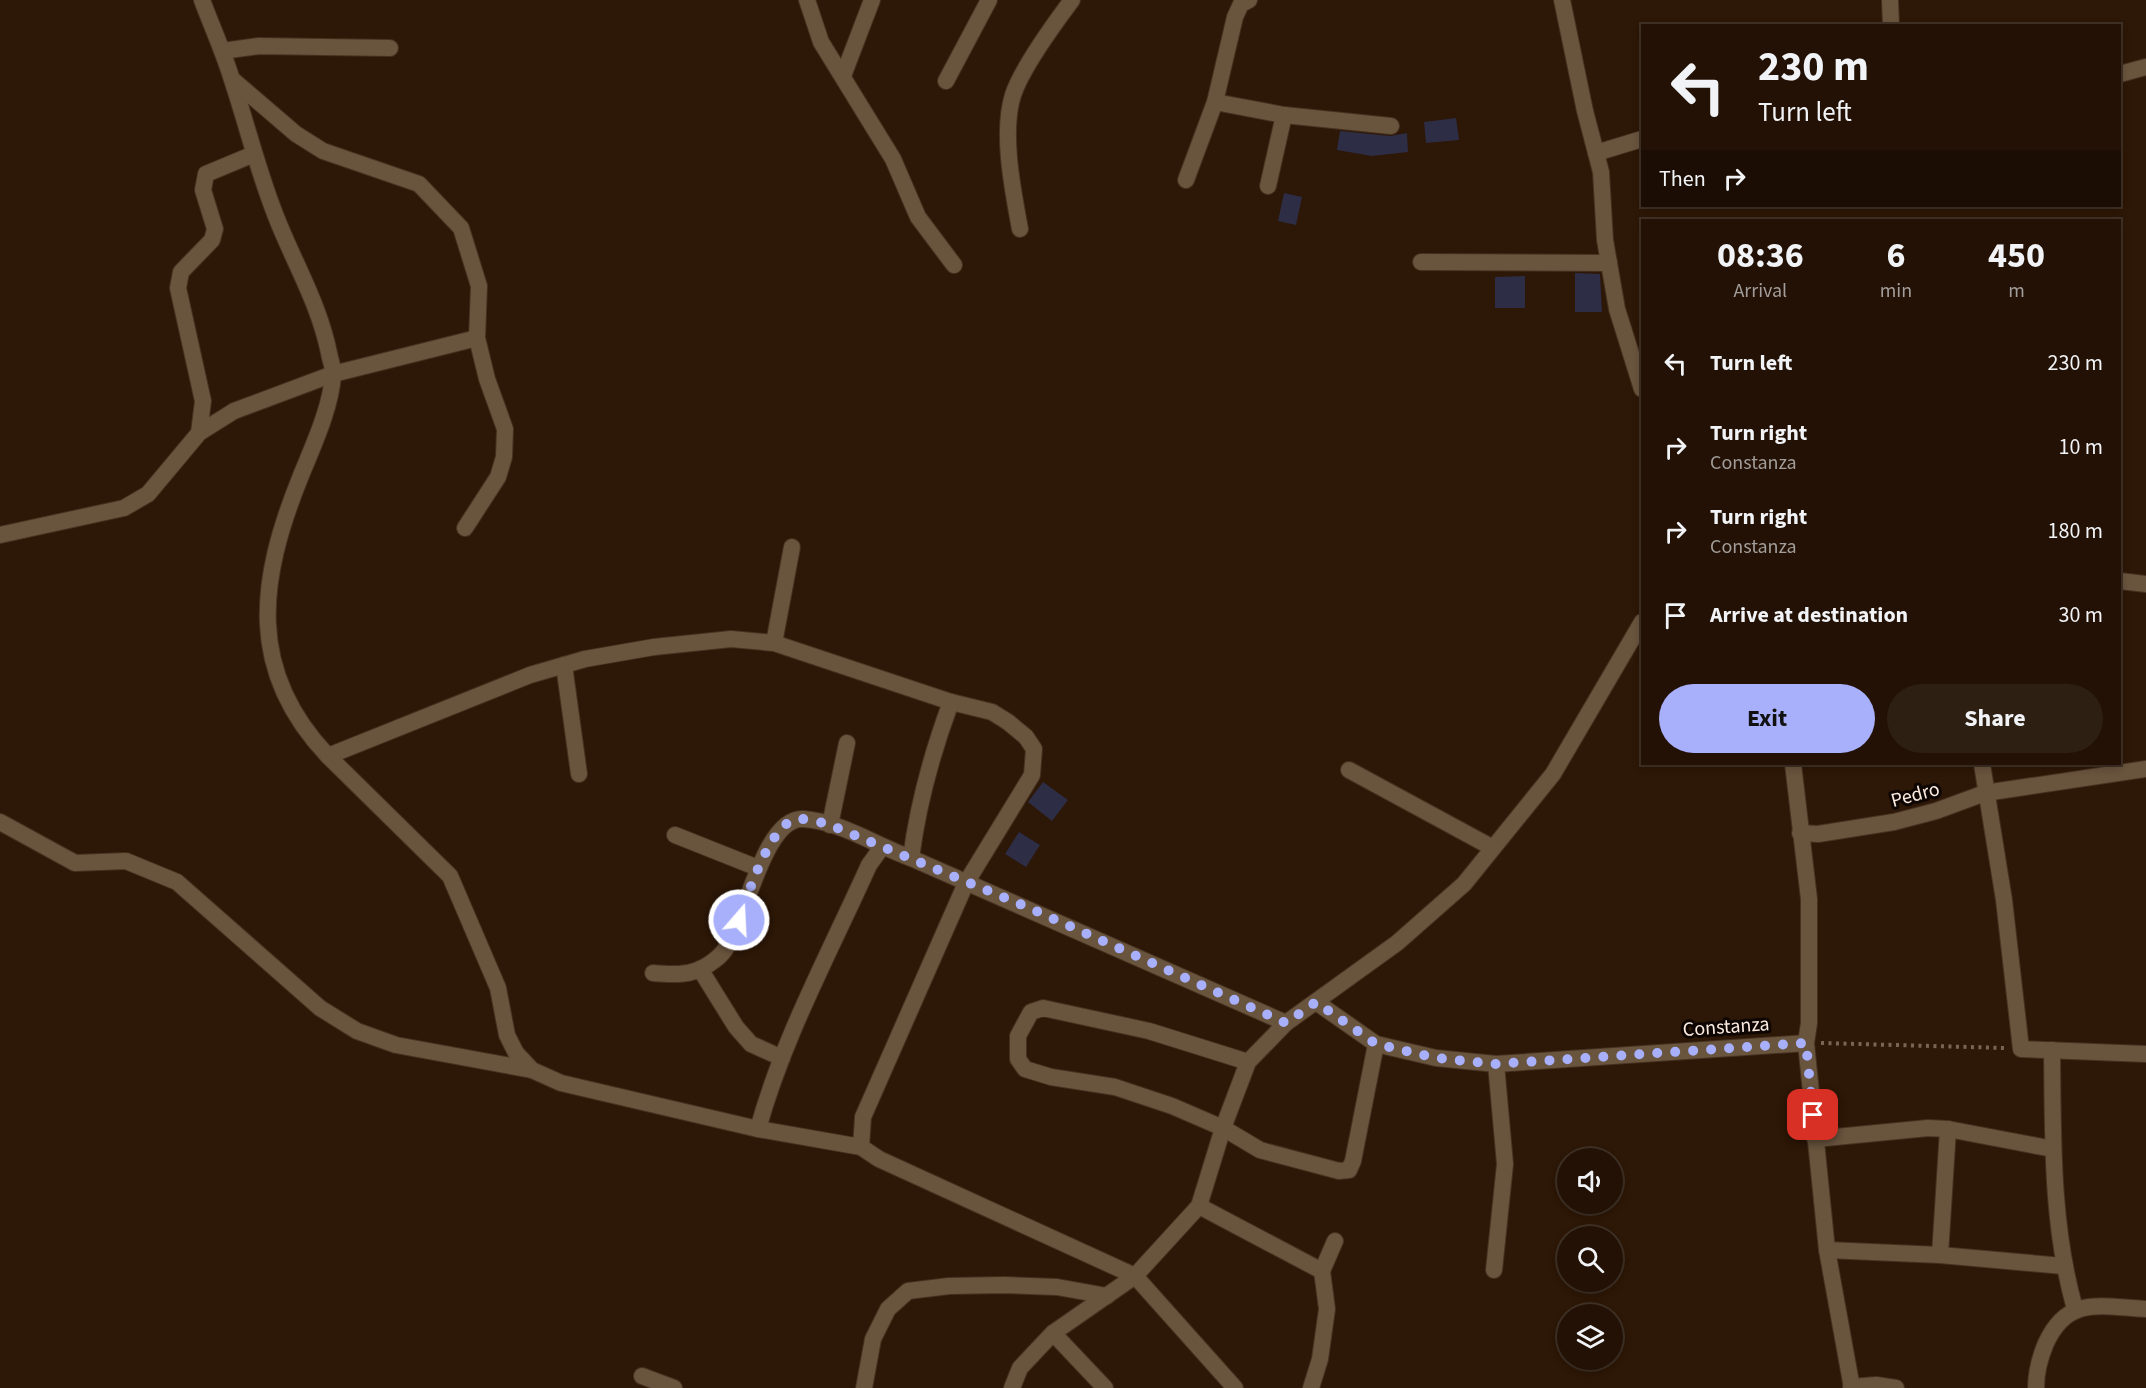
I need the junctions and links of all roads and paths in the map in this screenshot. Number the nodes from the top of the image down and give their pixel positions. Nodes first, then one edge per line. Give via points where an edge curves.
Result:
1 (202, 0) edge
2 (807, 0) edge
3 (872, 0) edge
4 (989, 0) edge
5 (1072, 0) edge
6 (1249, 0) edge
7 (1562, 0) edge
8 (1890, 0) edge
9 (1891, 24) edge
10 (390, 48) dead end
11 (222, 51) junction
12 (2146, 67) edge
13 (2121, 74) edge
14 (843, 76) junction
15 (232, 79) junction
16 (945, 81) dead end
17 (1215, 102) junction
18 (1284, 116) junction
19 (1390, 126) dead end
20 (1641, 139) edge
21 (1596, 153) junction
22 (254, 154) junction
23 (1186, 180) dead end
24 (1268, 186) dead end
25 (1020, 230) dead end
26 (1421, 262) dead end
27 (1609, 263) junction
28 (954, 265) dead end
29 (477, 338) junction
30 (333, 374) junction
31 (1641, 386) edge
32 (199, 433) junction
33 (465, 528) dead end
34 (0, 535) edge
35 (792, 547) dead end
36 (2121, 581) edge
37 (2146, 589) edge
38 (1641, 624) edge
39 (774, 643) junction
40 (564, 665) junction
41 (951, 702) junction
42 (847, 743) dead end
43 (328, 756) junction
44 (1793, 765) edge
45 (1982, 765) edge
46 (2146, 769) edge
47 (1349, 770) dead end
48 (579, 774) dead end
49 (1985, 793) junction
50 (0, 822) edge
51 (830, 825) junction
52 (1800, 833) junction
53 (675, 835) dead end
54 (882, 847) junction
55 (1493, 848) junction
56 (910, 858) junction
57 (758, 868) junction
58 (966, 883) junction
59 (700, 969) junction
60 (653, 974) dead end
61 (1316, 1002) junction
62 (1286, 1023) junction
63 (1806, 1043) junction
64 (1376, 1044) junction
65 (2021, 1049) junction
66 (2052, 1050) junction
67 (2146, 1054) edge
68 (782, 1058) junction
69 (1248, 1062) junction
70 (1496, 1064) junction
71 (532, 1070) junction
72 (1223, 1128) junction
73 (758, 1129) junction
74 (1948, 1129) junction
75 (1815, 1138) junction
76 (861, 1147) junction
77 (2053, 1149) junction
78 (1199, 1206) junction
79 (1335, 1241) dead end
80 (1827, 1250) junction
81 (1940, 1255) junction
82 (2063, 1266) junction
83 (1494, 1270) dead end
84 (1322, 1271) junction
85 (1135, 1276) junction
86 (1107, 1296) junction
87 (2075, 1309) junction
88 (2146, 1309) edge
89 (1053, 1333) junction
90 (642, 1376) dead end
91 (674, 1388) edge
92 (864, 1388) edge
93 (1012, 1388) edge
94 (1105, 1388) edge
95 (1235, 1388) edge
96 (1311, 1388) edge
97 (1852, 1388) edge
98 (1896, 1388) edge
99 (2036, 1388) edge

1 - 11 street
2 - 14 street via 821,42
3 - 14 street
4 - 16 street
5 - 25 street via 1047,34 1013,95 1008,137 1010,177
6 - 17 street via 1241,4 1235,17
7 - 21 street
8 - 9 street
10 - 11 street via 259,46
11 - 15 street
12 - 13 street
14 - 28 street via 893,159 918,217
15 - 22 street
15 - 29 street via 296,134 323,151 420,184 441,206 461,228 479,286
17 - 18 street
17 - 23 street
18 - 19 street
18 - 24 street
20 - 21 street
21 - 27 street via 1602,172
22 - 30 street via 275,215 322,321
22 - 32 street via 206,174 203,190 215,229 212,240 181,272 178,288 203,401
26 - 27 street
27 - 31 street via 1617,309
29 - 30 street
29 - 33 street via 505,429 504,457 498,477
30 - 32 street via 234,411
30 - 43 street via 321,423 272,564 266,599 270,643 281,688 304,731
32 - 34 street via 148,494 124,508
35 - 39 street
36 - 37 street
38 - 55 street via 1553,774
39 - 40 street via 731,639 654,647
39 - 41 street
40 - 43 street
40 - 48 street
41 - 56 street via 922,791
41 - 58 street via 992,712 1026,737 1034,749 1032,776
42 - 51 street
43 - 71 street via 450,876 498,988 507,1035 516,1053
44 - 52 street
45 - 49 street
46 - 49 street, Pedro
47 - 55 street
49 - 52 street, Pedro via 1894,822 1818,834
49 - 65 street via 2004,900
50 - 71 street via 75,863 126,861 177,882 320,1008 357,1030 396,1045
51 - 54 street
51 - 57 street via 792,820 782,827
52 - 63 street via 1810,922
53 - 57 street
54 - 56 street
54 - 68 street via 869,866
55 - 61 street via 1464,884 1397,944
56 - 58 street
57 - 59 street via 724,952
58 - 62 street
58 - 76 street via 863,1117
59 - 60 street via 682,975
59 - 68 street via 751,1044
61 - 62 street
61 - 64 street, Constanza
62 - 69 street
63 - 65 path
63 - 70 street, Constanza
63 - 75 street
64 - 70 street, Constanza via 1436,1058
64 - 72 street via 1348,1170 1260,1150
65 - 66 street
66 - 67 street
66 - 77 street
68 - 73 street
69 - 72 street
69 - 72 street via 1149,1031 1043,1008 1031,1012 1018,1036 1018,1059 1025,1069 1115,1087
70 - 83 street via 1505,1164
71 - 73 street via 561,1083
72 - 78 street
73 - 76 street
74 - 75 street
74 - 77 street
74 - 81 street
75 - 80 street
76 - 85 street via 879,1159
77 - 82 street
78 - 84 street
78 - 85 street
79 - 84 street
80 - 81 street
80 - 97 street
81 - 82 street
82 - 87 street
84 - 96 street via 1327,1309 1320,1359
85 - 86 street
85 - 95 street
86 - 89 street
86 - 92 street via 1057,1287 1004,1285 908,1291 888,1309 873,1339
87 - 88 street
87 - 99 street via 2055,1323 2040,1356
89 - 93 street via 1020,1368
89 - 94 street
90 - 91 street
97 - 98 street

